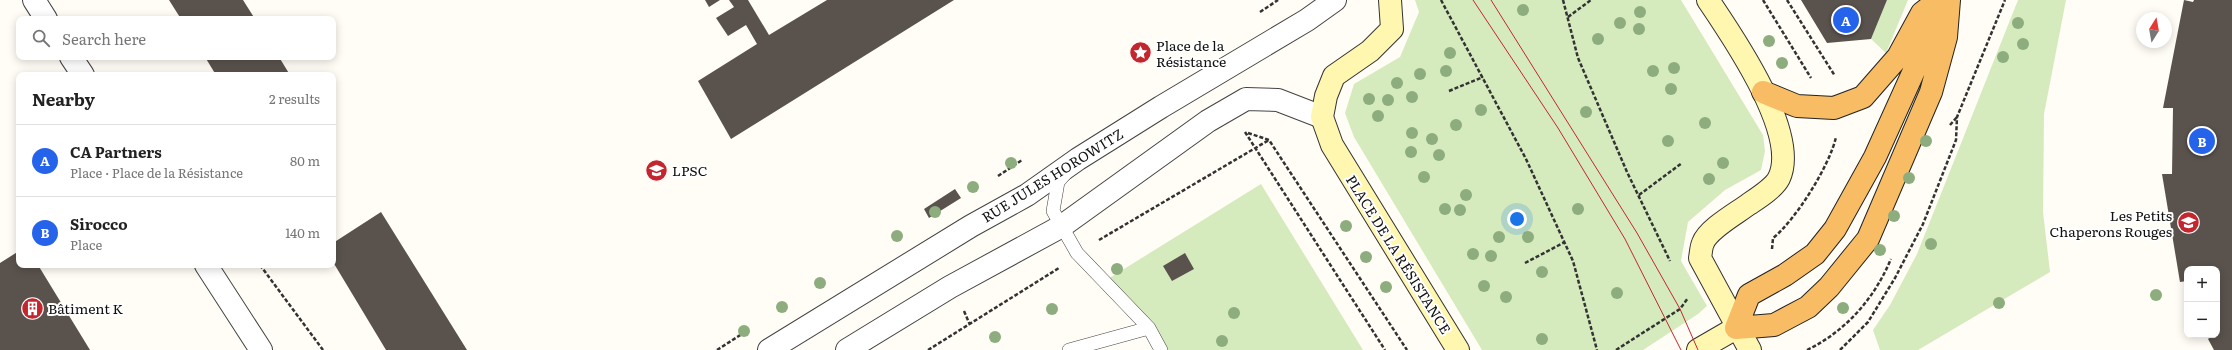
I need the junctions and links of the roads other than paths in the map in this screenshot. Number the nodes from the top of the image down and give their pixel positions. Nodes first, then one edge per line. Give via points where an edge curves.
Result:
1 (34, 0) edge
2 (1335, 0) edge
3 (1390, 0) edge
4 (1708, 0) edge
5 (1939, 0) edge
6 (1947, 0) edge
7 (44, 16) edge
8 (73, 60) edge
9 (81, 72) edge
10 (1763, 92) junction
11 (1322, 117) junction
12 (1078, 159) junction
13 (1062, 226) junction
14 (208, 268) edge
15 (1149, 328) junction
16 (1736, 328) junction
17 (261, 350) edge
18 (769, 350) edge
19 (847, 350) edge
20 (1069, 350) edge
21 (1161, 350) edge
22 (1458, 350) edge
23 (1698, 350) edge
24 (1750, 350) edge

1 - 7 street
2 - 12 street, RUE JULES HOROWITZ via 1307,20
3 - 11 main road via 1392,29 1370,51 1334,76 1326,96
4 - 10 main road via 1748,60
5 - 10 highway via 1922,13 1898,57 1863,97 1834,108 1797,106
6 - 16 highway via 1875,157 1835,229 1815,254 1785,275 1749,295
6 - 16 highway via 1946,37 1930,92 1868,239 1829,287 1808,307 1774,325
8 - 9 street
10 - 16 main road via 1770,106 1784,156 1778,179 1760,196 1713,230 1703,242 1700,258
11 - 13 street via 1278,100 1246,99 1227,109
11 - 22 main road, PLACE DE LA RÉSISTANCE via 1332,145
12 - 13 lane via 1058,182 1053,210
12 - 18 street, RUE JULES HOROWITZ via 1027,195 971,226
13 - 15 lane via 1078,253
13 - 19 street via 950,287
14 - 17 street
15 - 20 lane
15 - 21 lane
16 - 23 main road
16 - 24 main road

